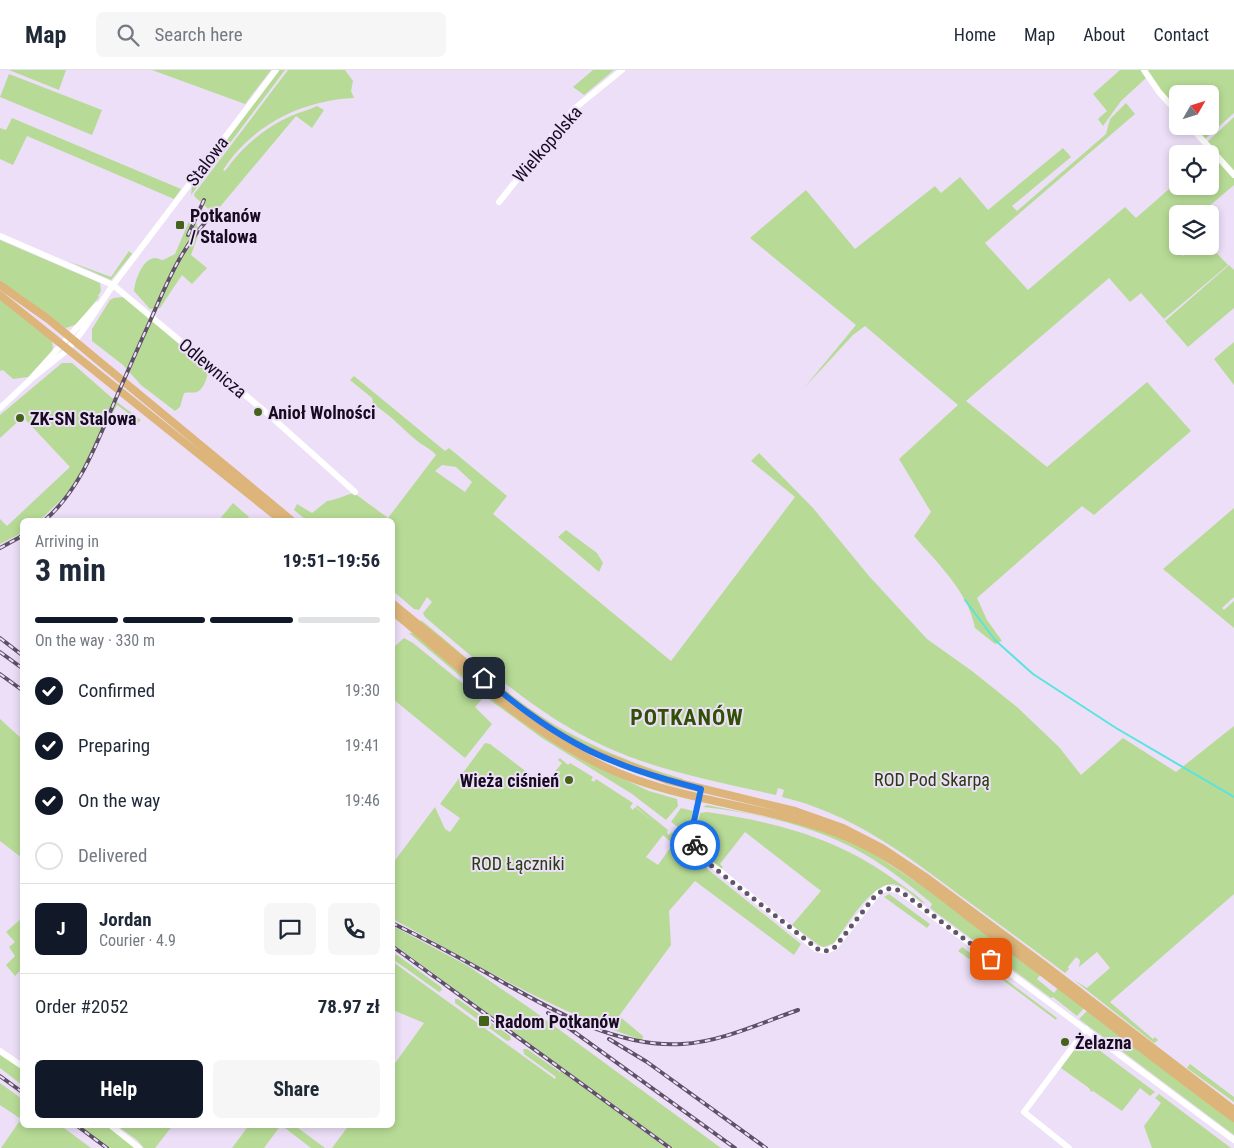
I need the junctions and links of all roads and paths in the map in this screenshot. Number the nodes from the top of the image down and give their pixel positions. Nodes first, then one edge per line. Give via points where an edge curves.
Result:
1 (276, 70) edge
2 (622, 70) edge
3 (1144, 70) edge
4 (1169, 103) edge
5 (1198, 135) edge
6 (1234, 175) edge
7 (499, 202) dead end
8 (0, 236) edge
9 (119, 278) junction
10 (0, 285) edge
11 (113, 285) junction
12 (122, 292) junction
13 (0, 295) edge
14 (104, 297) junction
15 (72, 339) junction
16 (66, 346) junction
17 (0, 408) edge
18 (356, 492) dead end
19 (282, 518) edge
20 (395, 605) edge
21 (395, 613) edge
22 (701, 789) junction
23 (699, 798) junction
24 (1086, 1029) junction
25 (0, 1051) edge
26 (20, 1065) edge
27 (1234, 1110) edge
28 (1234, 1118) edge
29 (114, 1128) edge
30 (1234, 1140) edge
31 (140, 1148) edge
32 (1069, 1148) edge

1 - 9 street, Stalowa
2 - 7 street, Wielkopolska via 574,109
3 - 4 street
5 - 6 street
8 - 11 street, Odlewnicza
9 - 11 street, Stalowa
9 - 12 street
10 - 15 main road
11 - 12 street, Odlewnicza
11 - 14 street, Stalowa
12 - 14 street
12 - 18 street, Odlewnicza
13 - 16 main road
14 - 15 street, Stalowa
15 - 16 street, Stalowa
15 - 19 main road via 277,508
16 - 17 street, Stalowa
16 - 19 main road
20 - 22 main road via 518,706 566,738 643,772
21 - 23 main road via 510,708 563,744 620,774
22 - 23 street
22 - 27 main road via 795,811 843,828 882,848 1043,964
23 - 24 street via 692,832 700,855 816,949 826,951 835,947 875,896 885,889 896,889
23 - 28 main road via 817,825 885,856
24 - 30 street
24 - 32 street via 1024,1112
25 - 26 street
29 - 31 street

